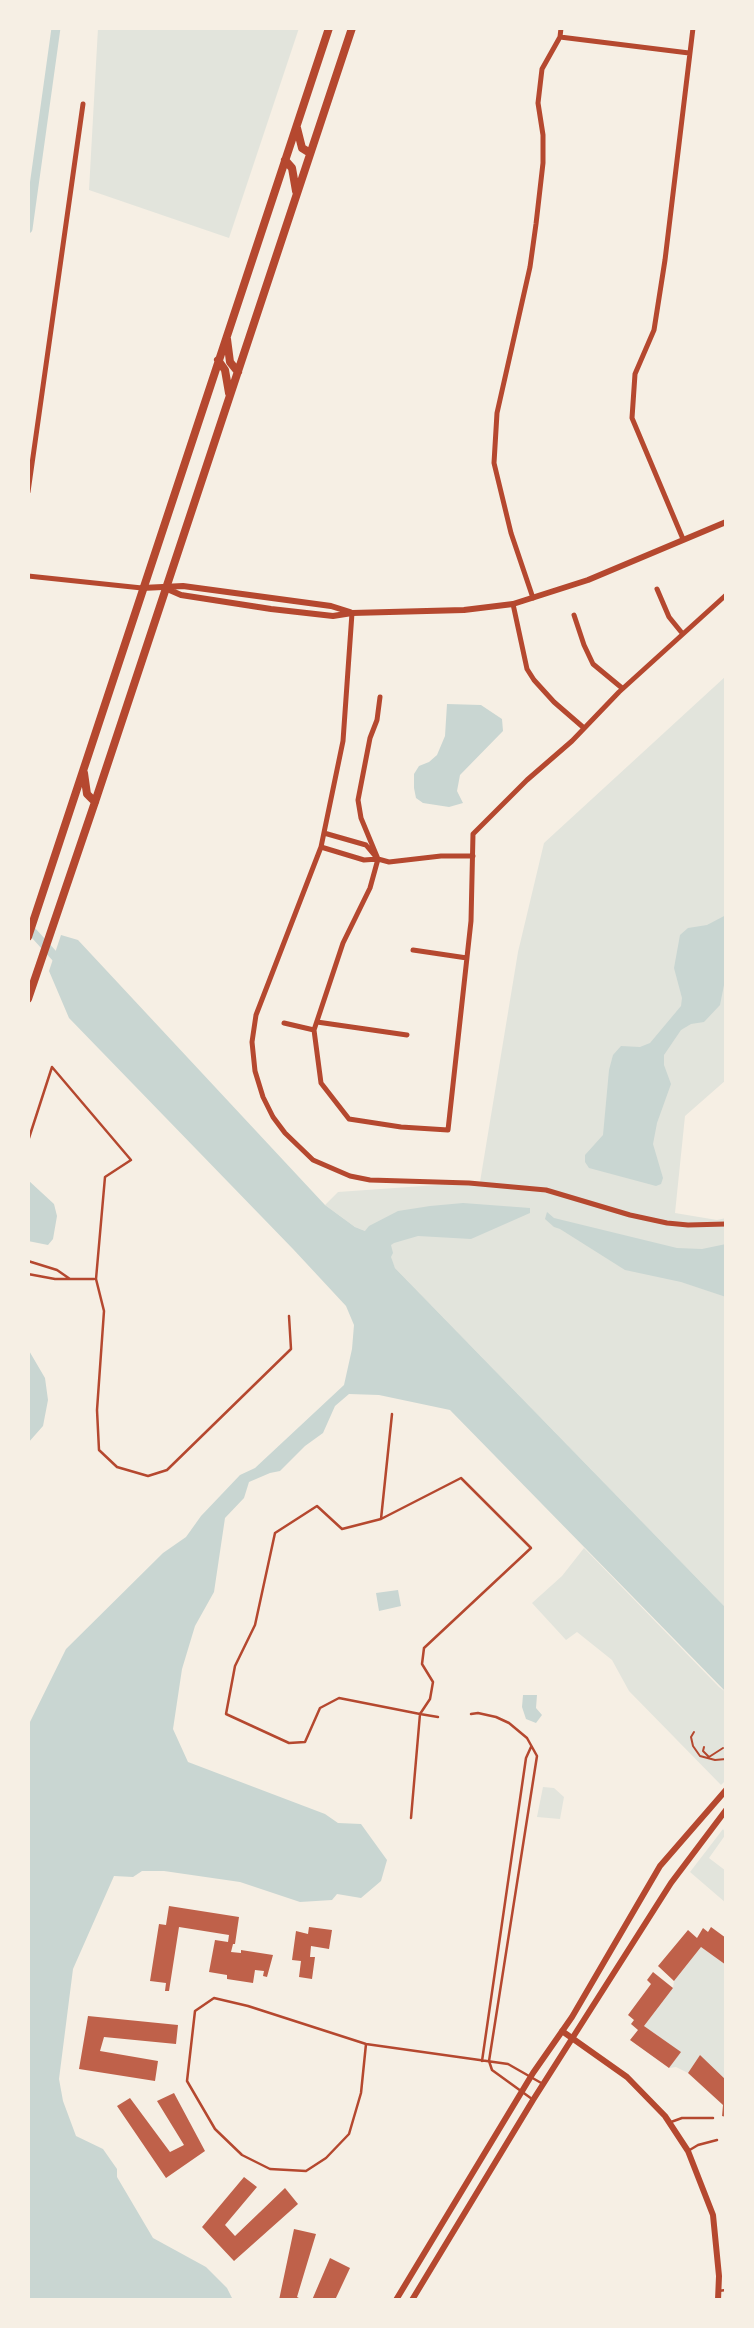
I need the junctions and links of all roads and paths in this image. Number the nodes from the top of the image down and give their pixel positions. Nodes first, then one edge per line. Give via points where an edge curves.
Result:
1 (329, 28) edge
2 (352, 28) edge
3 (561, 28) edge
4 (693, 28) edge
5 (560, 37) junction
6 (690, 53) junction
7 (83, 103) dead end
8 (296, 125) junction
9 (310, 153) junction
10 (285, 160) junction
11 (297, 194) junction
12 (226, 336) junction
13 (218, 360) junction
14 (238, 372) junction
15 (230, 396) junction
16 (28, 492) edge
17 (726, 522) edge
18 (683, 539) junction
19 (28, 576) edge
20 (142, 588) junction
21 (166, 588) junction
22 (657, 589) dead end
23 (726, 595) edge
24 (533, 598) junction
25 (513, 604) junction
26 (352, 613) junction
27 (574, 615) dead end
28 (682, 633) junction
29 (622, 688) junction
30 (380, 697) dead end
31 (584, 729) junction
32 (83, 767) junction
33 (96, 802) junction
34 (324, 833) junction
35 (321, 847) junction
36 (473, 856) junction
37 (378, 859) junction
38 (28, 937) edge
39 (413, 950) dead end
40 (467, 958) junction
41 (28, 999) edge
42 (317, 1022) junction
43 (285, 1023) dead end
44 (314, 1030) junction
45 (407, 1035) dead end
46 (28, 1141) edge
47 (726, 1224) edge
48 (28, 1261) edge
49 (28, 1274) edge
50 (69, 1279) junction
51 (96, 1279) junction
52 (289, 1316) dead end
53 (392, 1414) dead end
54 (381, 1519) junction
55 (420, 1714) junction
56 (471, 1714) dead end
57 (438, 1717) dead end
58 (694, 1732) dead end
59 (531, 1747) junction
60 (704, 1747) dead end
61 (723, 1748) dead end
62 (709, 1757) junction
63 (726, 1759) edge
64 (726, 1790) edge
65 (726, 1810) edge
66 (411, 1818) dead end
67 (562, 2031) junction
68 (573, 2038) junction
69 (366, 2044) junction
70 (482, 2060) junction
71 (489, 2061) junction
72 (531, 2078) junction
73 (544, 2084) junction
74 (523, 2093) junction
75 (533, 2100) junction
76 (713, 2118) dead end
77 (671, 2123) junction
78 (717, 2140) dead end
79 (688, 2151) junction
80 (722, 2280) edge
81 (722, 2291) edge
82 (396, 2300) edge
83 (412, 2300) edge
84 (718, 2300) edge

1 - 8 main road
2 - 9 main road
3 - 5 street
4 - 6 street
5 - 6 street
5 - 24 street via 542,69 538,103 543,163 536,224 497,413 494,464
6 - 18 street via 654,330 635,373 632,418
7 - 16 street
8 - 9 main road via 298,141
8 - 10 main road
9 - 11 main road
10 - 11 main road via 292,168
10 - 12 main road
11 - 14 main road
12 - 13 main road
12 - 14 main road via 230,362
13 - 15 main road
13 - 20 main road
14 - 15 main road
15 - 21 main road
17 - 18 street
18 - 24 street via 610,572
19 - 20 street
20 - 21 street
20 - 32 main road
21 - 26 street via 183,586 293,600
21 - 26 street via 181,595 271,610 333,616
21 - 33 main road
22 - 28 street
23 - 28 street
24 - 25 street
25 - 26 street
25 - 31 street via 527,668
26 - 34 street via 343,741
27 - 29 street via 593,664
28 - 29 street
29 - 31 street
30 - 37 street via 358,800
31 - 36 street via 473,834
32 - 33 main road via 87,794
32 - 38 main road
33 - 41 main road
34 - 35 street
34 - 37 street via 366,845
35 - 37 street via 363,860
35 - 47 street via 256,1015 252,1042 263,1097 285,1133 313,1160 370,1180 540,1190 667,1223
36 - 37 street
36 - 40 street
37 - 42 street
39 - 40 street
40 - 44 street via 448,1130 349,1119 321,1083
42 - 44 street
42 - 45 street
43 - 44 street
46 - 51 lane via 52,1067 131,1160 105,1177
48 - 50 lane
49 - 50 lane
50 - 51 lane
51 - 52 lane via 104,1311 99,1450 117,1467 148,1476 167,1470 291,1349
53 - 54 lane
54 - 55 lane via 461,1478 531,1548 424,1648 422,1664 433,1682 430,1699
54 - 55 lane via 342,1529 317,1506 275,1533 255,1625 235,1666 226,1714 289,1743 304,1742 320,1708 339,1698
55 - 57 lane
55 - 66 lane
56 - 59 lane via 509,1723
58 - 62 path via 696,1752
59 - 70 lane
59 - 71 lane via 537,1756
60 - 62 path
61 - 62 path
62 - 63 path
64 - 67 street via 660,1866
65 - 68 street via 671,1883
67 - 68 street
67 - 72 street
68 - 73 street
68 - 77 street via 627,2077
69 - 69 lane via 361,2093 349,2134 306,2171 270,2169 242,2154 215,2129 187,2081 195,2011 214,1998
69 - 70 lane
70 - 71 lane
71 - 72 lane via 508,2064
71 - 74 lane via 492,2070
72 - 73 lane
72 - 74 street
73 - 75 street
74 - 75 lane
74 - 82 street
75 - 83 street
76 - 77 lane via 682,2118
77 - 79 street
78 - 79 lane
79 - 80 street via 713,2216
80 - 81 street
81 - 84 street

